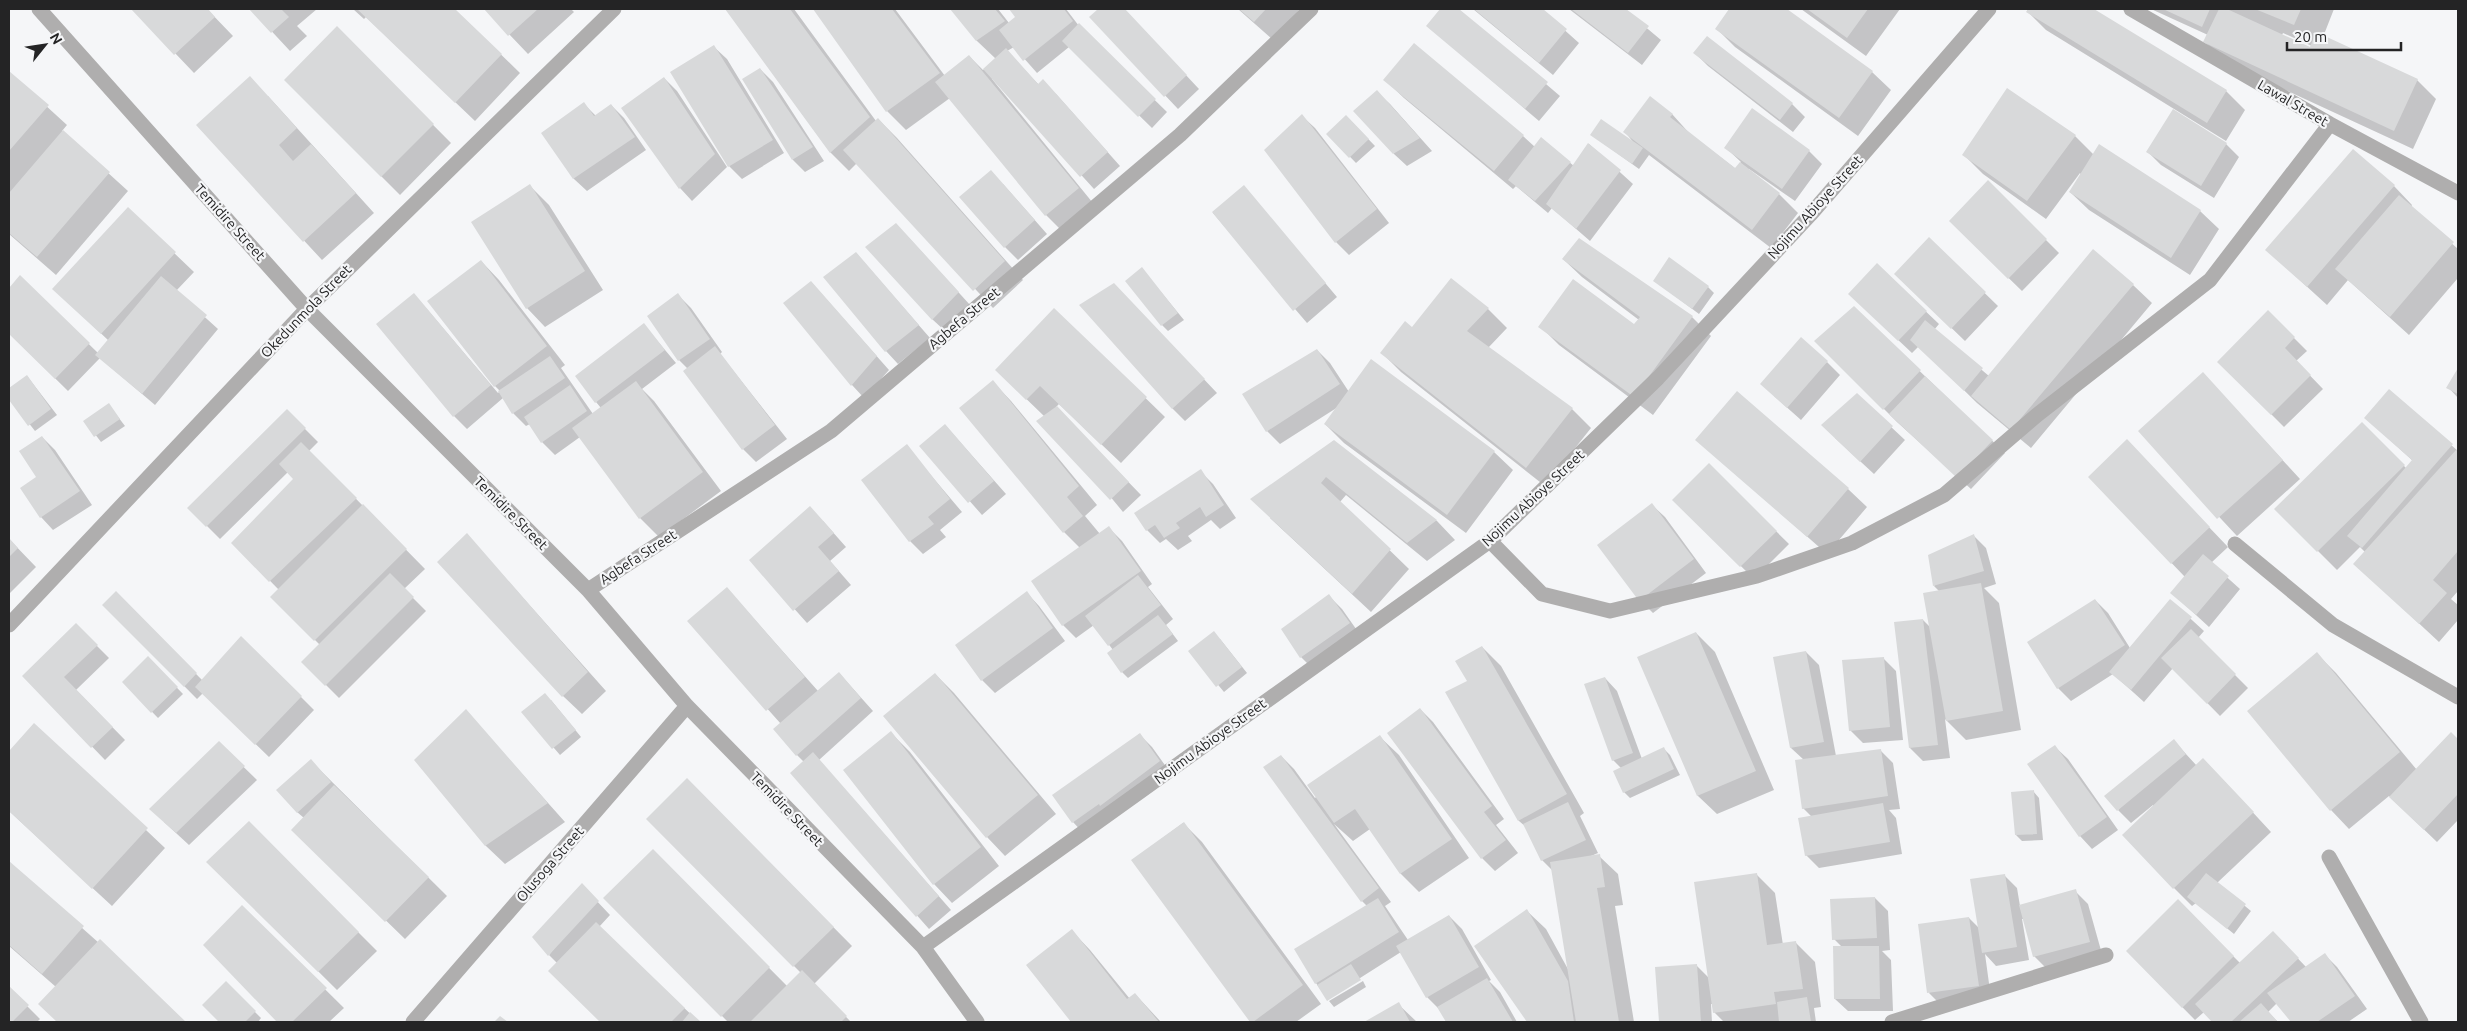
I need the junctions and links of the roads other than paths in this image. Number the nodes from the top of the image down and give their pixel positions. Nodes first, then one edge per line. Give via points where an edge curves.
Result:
1 (39, 9) edge
2 (614, 9) edge
3 (1311, 9) edge
4 (1989, 9) edge
5 (2131, 9) edge
6 (2330, 124) junction
7 (2458, 193) edge
8 (307, 309) junction
9 (1490, 541) junction
10 (2235, 544) dead end
11 (588, 590) junction
12 (9, 625) edge
13 (2458, 697) edge
14 (687, 706) junction
15 (2329, 857) dead end
16 (923, 947) junction
17 (2106, 955) dead end
18 (414, 1022) edge
19 (977, 1022) edge
20 (1892, 1022) edge
21 (2421, 1022) edge

1 - 8 street, Temidire Street
2 - 8 street, Okedunmola Street
3 - 11 street, Agbefa Street via 1180,135 831,431
4 - 9 street, Nojimu Abioye Street via 1810,215 1671,364
5 - 6 street, Lawal Street
6 - 7 street, Lawal Street
6 - 9 street via 2210,280 2037,415 1944,495 1852,544 1757,576 1610,610 1542,594
8 - 11 street, Temidire Street
8 - 12 street, Okedunmola Street
9 - 16 street, Nojimu Abioye Street
10 - 13 street via 2333,625
11 - 14 street, Temidire Street
14 - 16 street, Temidire Street
14 - 18 street, Olusoga Street
15 - 21 street
16 - 19 street, Temidire Street
17 - 20 street

